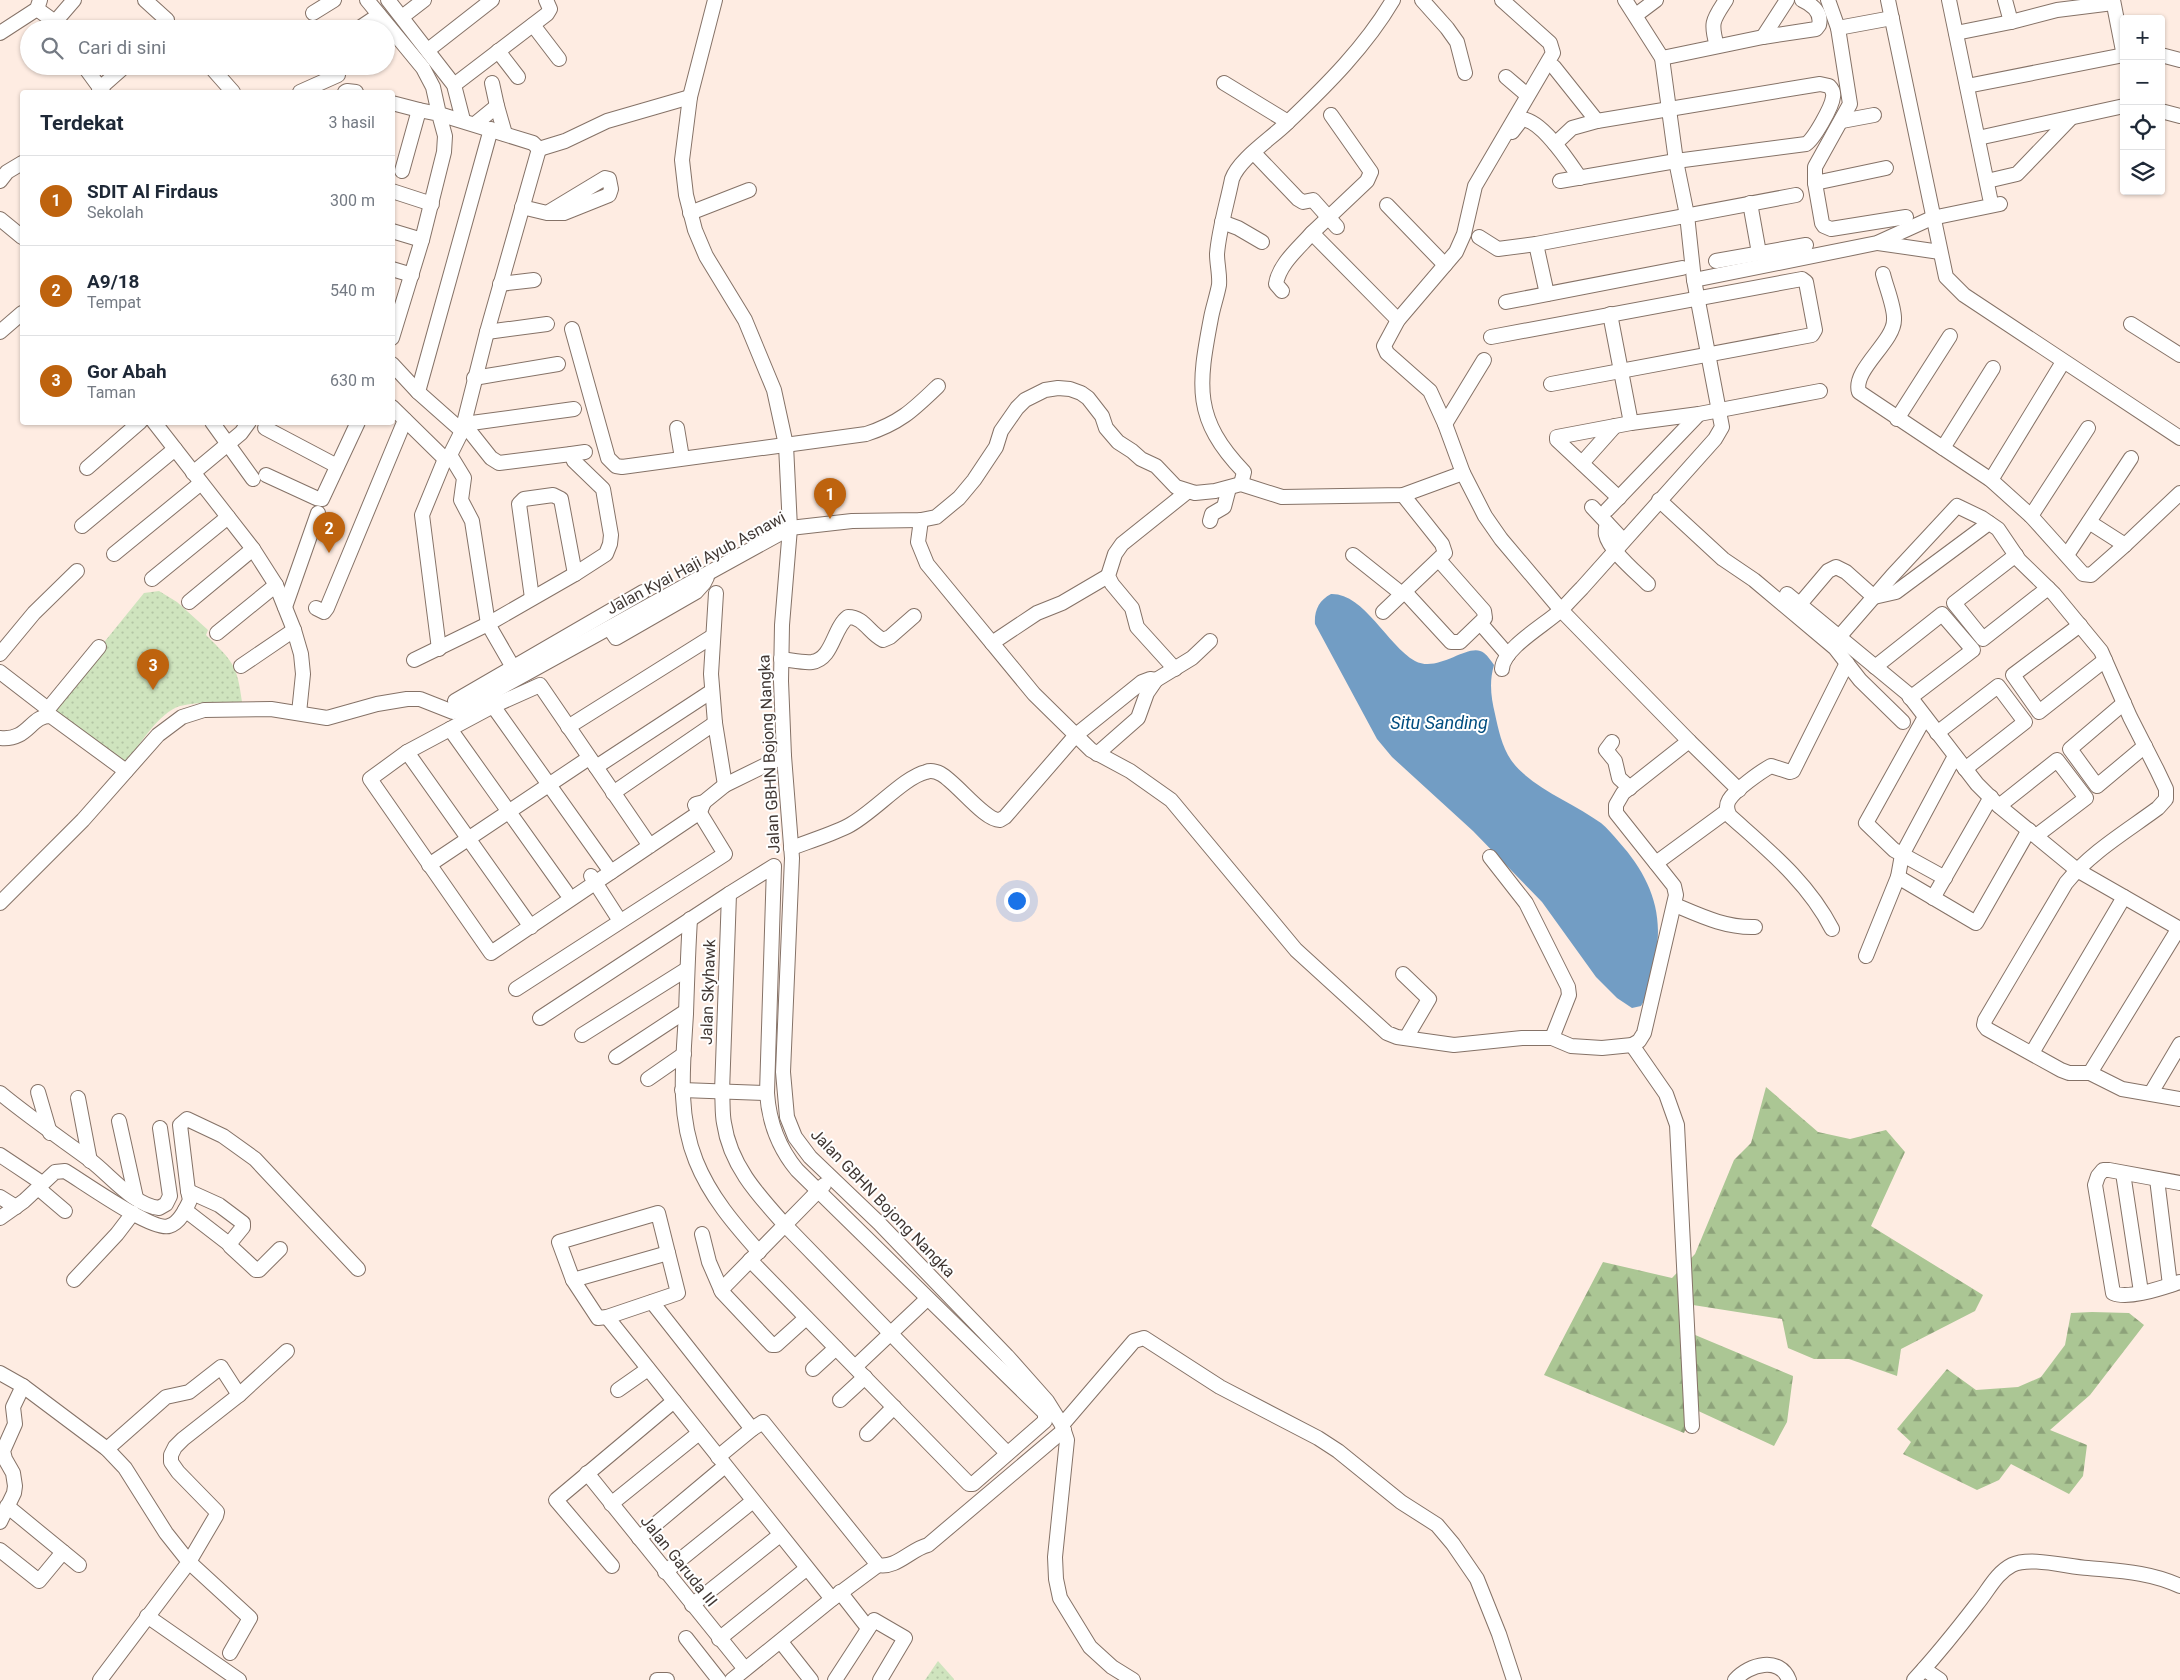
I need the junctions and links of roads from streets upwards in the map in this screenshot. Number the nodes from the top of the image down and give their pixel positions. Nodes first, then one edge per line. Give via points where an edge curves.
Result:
1 (74, 0) edge
2 (145, 0) edge
3 (334, 0) edge
4 (367, 0) edge
5 (388, 0) edge
6 (424, 0) edge
7 (492, 0) edge
8 (546, 0) edge
9 (715, 0) edge
10 (1393, 0) edge
11 (1422, 0) edge
12 (1502, 0) edge
13 (1625, 0) edge
14 (1656, 0) edge
15 (1726, 0) edge
16 (1787, 0) edge
17 (1802, 0) edge
18 (1828, 0) edge
19 (1888, 0) edge
20 (1949, 0) edge
21 (2006, 0) edge
22 (2113, 1) edge
23 (38, 4) edge
24 (2056, 5) edge
25 (313, 13) dead end
26 (379, 15) junction
27 (1636, 15) junction
28 (402, 17) junction
29 (1892, 18) junction
30 (52, 20) edge
31 (60, 20) edge
32 (167, 20) dead end
33 (372, 20) edge
34 (383, 20) edge
35 (2011, 22) junction
36 (533, 25) junction
37 (1838, 28) junction
38 (1956, 33) junction
39 (0, 34) edge
40 (395, 34) edge
41 (2120, 35) edge
42 (1763, 37) junction
43 (1717, 46) junction
44 (428, 50) junction
45 (498, 51) junction
46 (2120, 51) edge
47 (2165, 56) edge
48 (560, 58) dead end
49 (1662, 58) junction
50 (2180, 60) edge
51 (1554, 67) dead end
52 (1465, 73) dead end
53 (90, 75) edge
54 (116, 75) edge
55 (218, 75) edge
56 (338, 75) dead end
57 (518, 77) dead end
58 (1506, 77) dead end
59 (492, 83) dead end
60 (1224, 83) dead end
61 (454, 85) junction
62 (1967, 86) junction
63 (100, 90) edge
64 (102, 90) edge
65 (231, 90) edge
66 (305, 90) edge
67 (1527, 95) junction
68 (690, 97) junction
69 (395, 103) edge
70 (497, 106) junction
71 (2120, 107) edge
72 (1586, 109) junction
73 (419, 110) junction
74 (1669, 110) junction
75 (2165, 112) edge
76 (1331, 115) dead end
77 (1874, 115) dead end
78 (2180, 116) edge
79 (457, 118) junction
80 (2070, 119) junction
81 (1842, 120) junction
82 (1597, 121) junction
83 (1288, 122) junction
84 (1572, 128) junction
85 (491, 129) junction
86 (505, 134) junction
87 (1978, 138) junction
88 (1555, 144) junction
89 (539, 149) junction
90 (1254, 153) junction
91 (1676, 161) junction
92 (1495, 162) dead end
93 (20, 164) edge
94 (1886, 168) dead end
95 (402, 171) dead end
96 (1580, 178) junction
97 (0, 181) edge
98 (1560, 181) dead end
99 (1987, 181) junction
100 (1815, 183) junction
101 (749, 190) dead end
102 (395, 192) edge
103 (1796, 195) dead end
104 (1750, 203) junction
105 (432, 204) junction
106 (1387, 206) dead end
107 (522, 207) junction
108 (547, 213) dead end
109 (690, 213) junction
110 (1686, 215) junction
111 (1906, 217) dead end
112 (1932, 218) junction
113 (0, 219) edge
114 (1222, 222) junction
115 (1333, 222) junction
116 (395, 232) edge
117 (1312, 233) junction
118 (20, 235) edge
119 (1479, 237) dead end
120 (422, 240) junction
121 (1262, 242) dead end
122 (1877, 243) junction
123 (1536, 244) junction
124 (1806, 245) dead end
125 (1940, 252) junction
126 (1759, 253) junction
127 (1716, 261) dead end
128 (1445, 265) junction
129 (1682, 268) dead end
130 (395, 270) edge
131 (412, 274) junction
132 (1883, 274) dead end
133 (534, 280) dead end
134 (1694, 280) junction
135 (500, 284) junction
136 (1282, 290) dead end
137 (1548, 294) junction
138 (1699, 298) junction
139 (1506, 302) dead end
140 (1610, 314) junction
141 (20, 315) edge
142 (1398, 320) junction
143 (547, 324) dead end
144 (2131, 324) dead end
145 (395, 328) edge
146 (572, 329) dead end
147 (0, 332) edge
148 (487, 332) junction
149 (1950, 336) dead end
150 (1491, 337) dead end
151 (1709, 354) junction
152 (2180, 355) edge
153 (1484, 360) dead end
154 (2063, 362) junction
155 (558, 364) dead end
156 (395, 367) edge
157 (1994, 368) dead end
158 (1622, 371) junction
159 (474, 378) junction
160 (1551, 384) dead end
161 (938, 386) dead end
162 (1820, 391) dead end
163 (418, 392) junction
164 (574, 409) dead end
165 (395, 410) edge
166 (1719, 410) junction
167 (1699, 414) junction
168 (1897, 419) junction
169 (405, 420) junction
170 (1631, 423) junction
171 (1445, 424) junction
172 (137, 425) edge
173 (156, 425) edge
174 (214, 425) edge
175 (246, 425) edge
176 (352, 425) edge
177 (1615, 426) junction
178 (265, 428) dead end
179 (463, 428) junction
180 (677, 428) dead end
181 (2088, 428) dead end
182 (2180, 438) edge
183 (228, 443) junction
184 (786, 445) junction
185 (1943, 448) junction
186 (175, 450) junction
187 (447, 457) junction
188 (682, 458) junction
189 (2131, 458) dead end
190 (1582, 463) junction
191 (337, 466) junction
192 (87, 468) dead end
193 (1462, 473) junction
194 (197, 478) junction
195 (1991, 480) junction
196 (1235, 486) junction
197 (1187, 492) junction
198 (2180, 493) edge
199 (1403, 495) junction
200 (1619, 498) junction
201 (1658, 500) junction
202 (1592, 507) dead end
203 (318, 513) dead end
204 (2031, 516) junction
205 (228, 517) junction
206 (1607, 517) junction
207 (921, 520) junction
208 (1210, 521) dead end
209 (2089, 522) junction
210 (1988, 523) junction
211 (82, 526) dead end
212 (790, 528) junction
213 (1619, 545) junction
214 (2125, 545) junction
215 (253, 549) junction
216 (114, 554) dead end
217 (1353, 555) dead end
218 (2016, 555) junction
219 (2067, 555) junction
220 (1439, 560) junction
221 (77, 571) dead end
222 (575, 574) junction
223 (708, 574) junction
224 (1108, 576) junction
225 (152, 579) dead end
226 (1648, 584) dead end
227 (276, 585) junction
228 (2048, 588) junction
229 (716, 593) dead end
230 (1404, 593) junction
231 (1787, 594) dead end
232 (1874, 597) junction
233 (532, 598) junction
234 (189, 602) dead end
235 (1800, 604) junction
236 (285, 607) junction
237 (316, 608) dead end
238 (644, 610) junction
239 (1561, 610) junction
240 (1383, 612) dead end
241 (914, 616) dead end
242 (488, 624) junction
243 (1481, 624) junction
244 (2080, 625) junction
245 (610, 629) junction
246 (294, 630) junction
247 (217, 633) dead end
248 (713, 636) junction
249 (1839, 637) junction
250 (1210, 641) dead end
251 (992, 643) junction
252 (99, 647) dead end
253 (439, 649) junction
254 (0, 654) edge
255 (1508, 655) junction
256 (781, 659) junction
257 (414, 660) dead end
258 (2105, 660) junction
259 (1847, 663) junction
260 (241, 666) dead end
261 (1875, 667) junction
262 (1175, 669) junction
263 (1502, 669) dead end
264 (0, 672) edge
265 (515, 672) junction
266 (1156, 680) junction
267 (712, 691) junction
268 (1910, 698) junction
269 (455, 701) dead end
270 (2124, 703) junction
271 (493, 706) junction
272 (47, 712) junction
273 (299, 712) junction
274 (1925, 718) junction
275 (1903, 722) dead end
276 (715, 723) junction
277 (568, 727) junction
278 (450, 729) junction
279 (1937, 732) junction
280 (1076, 735) junction
281 (0, 738) edge
282 (1689, 741) junction
283 (1612, 742) dead end
284 (2145, 746) junction
285 (407, 752) junction
286 (1098, 754) junction
287 (784, 756) junction
288 (1955, 756) junction
289 (593, 763) junction
290 (1965, 769) junction
291 (126, 771) junction
292 (549, 785) junction
293 (725, 785) junction
294 (1630, 788) junction
295 (1739, 790) junction
296 (613, 792) junction
297 (1995, 802) junction
298 (700, 806) junction
299 (1727, 811) junction
300 (508, 812) junction
301 (2032, 833) junction
302 (468, 838) junction
303 (648, 842) junction
304 (792, 853) junction
305 (1902, 855) junction
306 (1490, 857) dead end
307 (1656, 864) junction
308 (429, 865) junction
309 (774, 866) junction
310 (608, 869) junction
311 (2077, 870) junction
312 (1898, 877) junction
313 (1944, 878) junction
314 (593, 879) junction
315 (566, 892) junction
316 (729, 894) junction
317 (2124, 897) junction
318 (1934, 898) junction
319 (0, 903) edge
320 (1675, 905) junction
321 (690, 919) junction
322 (620, 921) junction
323 (528, 923) junction
324 (1755, 927) dead end
325 (2180, 928) edge
326 (1832, 929) dead end
327 (1866, 956) dead end
328 (687, 969) junction
329 (1403, 974) dead end
330 (516, 989) dead end
331 (686, 1010) junction
332 (540, 1018) dead end
333 (582, 1035) dead end
334 (1406, 1038) junction
335 (1552, 1038) junction
336 (2180, 1044) edge
337 (1632, 1045) junction
338 (2032, 1053) junction
339 (684, 1054) junction
340 (616, 1057) dead end
341 (2090, 1073) junction
342 (648, 1079) dead end
343 (682, 1090) junction
344 (38, 1092) dead end
345 (722, 1092) junction
346 (0, 1093) edge
347 (767, 1093) junction
348 (2151, 1094) junction
349 (78, 1098) dead end
350 (2180, 1099) edge
351 (119, 1121) dead end
352 (160, 1128) dead end
353 (50, 1133) junction
354 (0, 1155) edge
355 (90, 1161) junction
356 (2123, 1173) junction
357 (832, 1178) junction
358 (2157, 1179) junction
359 (2180, 1183) edge
360 (40, 1185) junction
361 (188, 1191) junction
362 (819, 1191) junction
363 (0, 1197) edge
364 (136, 1198) junction
365 (16, 1208) junction
366 (185, 1210) junction
367 (65, 1211) dead end
368 (133, 1213) junction
369 (0, 1218) edge
370 (785, 1225) junction
371 (702, 1234) dead end
372 (229, 1244) junction
373 (280, 1249) dead end
374 (668, 1253) junction
375 (754, 1256) junction
376 (358, 1268) dead end
377 (74, 1280) dead end
378 (573, 1280) junction
379 (2175, 1283) edge
380 (721, 1290) junction
381 (2141, 1292) junction
382 (927, 1299) junction
383 (652, 1302) junction
384 (607, 1317) junction
385 (806, 1318) junction
386 (891, 1332) junction
387 (836, 1348) junction
388 (287, 1350) dead end
389 (648, 1369) junction
390 (813, 1369) dead end
391 (860, 1372) junction
392 (0, 1373) edge
393 (23, 1386) junction
394 (618, 1390) dead end
395 (239, 1396) junction
396 (840, 1400) dead end
397 (674, 1401) junction
398 (894, 1407) junction
399 (1062, 1425) junction
400 (1692, 1426) dead end
401 (752, 1430) junction
402 (699, 1433) junction
403 (867, 1434) dead end
404 (107, 1449) junction
405 (1007, 1453) junction
406 (722, 1462) junction
407 (587, 1473) junction
408 (753, 1501) junction
409 (611, 1504) junction
410 (7, 1506) junction
411 (0, 1522) edge
412 (780, 1535) junction
413 (638, 1538) junction
414 (0, 1550) edge
415 (63, 1552) junction
416 (189, 1562) junction
417 (79, 1564) dead end
418 (878, 1565) junction
419 (612, 1566) dead end
420 (806, 1568) junction
421 (665, 1572) junction
422 (2180, 1586) edge
423 (836, 1595) junction
424 (692, 1605) junction
425 (147, 1616) junction
426 (868, 1628) junction
427 (686, 1638) dead end
428 (719, 1639) junction
429 (781, 1642) junction
430 (230, 1653) dead end
431 (745, 1669) junction
432 (1924, 1669) junction
433 (100, 1680) edge
434 (239, 1680) edge
435 (656, 1680) edge
436 (667, 1680) edge
437 (720, 1680) edge
438 (732, 1680) edge
439 (811, 1680) edge
440 (835, 1680) edge
441 (880, 1680) edge
442 (1133, 1680) edge
443 (1514, 1680) edge
444 (1735, 1680) edge
445 (1789, 1680) edge
446 (1914, 1680) edge
447 (1940, 1680) edge

1 - 31 street
2 - 32 street
3 - 25 street
4 - 26 street
5 - 28 street
6 - 28 street
7 - 44 street
8 - 36 street via 549,12
9 - 68 street, Jalan GBHN Bojong Nangka
10 - 83 street via 1372,32
11 - 52 street via 1457,42
12 - 67 street via 1553,47 1549,62
13 - 27 street
14 - 27 street
15 - 43 street via 1712,25
16 - 42 street
17 - 42 street via 1819,15 1816,29
18 - 37 street
19 - 29 street
20 - 38 street
21 - 35 street
22 - 24 street
22 - 41 street
23 - 30 street
23 - 39 street
24 - 35 street
26 - 33 street
26 - 34 street
27 - 49 street
28 - 44 street
29 - 37 street
29 - 112 street
35 - 38 street
36 - 45 street
36 - 48 street
37 - 81 street via 1850,104
38 - 62 street
40 - 79 street
42 - 43 street
43 - 49 street
44 - 61 street
45 - 57 street
45 - 61 street
46 - 62 street
47 - 50 street
49 - 74 street
51 - 72 street
53 - 63 street
54 - 64 street
55 - 65 street
56 - 66 street
58 - 67 street
59 - 70 street
60 - 83 street
61 - 79 street
62 - 87 street
67 - 128 street via 1476,186 1460,245
68 - 89 street via 607,120 565,141
68 - 109 street, Jalan GBHN Bojong Nangka via 682,160
69 - 73 street
70 - 79 street
70 - 86 street
71 - 80 street
72 - 82 street
72 - 84 street
73 - 79 street
73 - 95 street
74 - 82 street
74 - 91 street
74 - 91 street via 1820,84 1830,86 1833,92 1833,99 1814,137 1806,144
75 - 78 street
76 - 115 street via 1371,172
77 - 81 street
79 - 85 street
79 - 105 street via 445,136
80 - 87 street
80 - 99 street via 2018,174
81 - 100 street via 1815,167
82 - 84 street
83 - 90 street
84 - 88 street
85 - 86 street
85 - 163 street
86 - 89 street via 533,143
87 - 99 street
88 - 92 street via 1532,121 1522,119
88 - 96 street
89 - 107 street
90 - 114 street via 1234,173
90 - 115 street via 1298,199 1303,202 1313,200
91 - 96 street
91 - 110 street
93 - 97 street
94 - 100 street
96 - 98 street
99 - 112 street via 1995,201
100 - 111 street via 1822,223 1828,229
101 - 109 street
102 - 105 street
103 - 104 street
104 - 110 street
104 - 126 street
105 - 120 street
106 - 128 street
107 - 108 street
107 - 135 street
109 - 184 street, Jalan GBHN Bojong Nangka via 706,256 746,320 780,412
110 - 123 street
110 - 134 street
112 - 122 street
112 - 125 street
113 - 118 street
114 - 121 street
114 - 196 street via 1217,254 1219,284 1203,358 1203,402 1213,431 1244,472
115 - 117 street
116 - 120 street
117 - 136 street via 1278,275 1276,284
117 - 142 street
119 - 123 street via 1498,249
120 - 131 street
122 - 125 street
122 - 134 street
123 - 137 street
124 - 126 street
125 - 154 street via 1946,277 1956,289
126 - 127 street
128 - 142 street
129 - 137 street
130 - 131 street
131 - 145 street
132 - 168 street via 1894,320 1892,329 1860,378 1858,388 1864,397
133 - 135 street
134 - 138 street
135 - 148 street
137 - 139 street
138 - 140 street
138 - 151 street
138 - 151 street via 1802,279 1806,282 1814,320 1812,335
140 - 150 street
140 - 158 street
141 - 147 street
142 - 171 street via 1385,342 1385,350 1430,391
143 - 148 street
144 - 152 street
146 - 188 street via 612,463 622,467
148 - 159 street
149 - 168 street
151 - 158 street
151 - 166 street
153 - 171 street
154 - 182 street
154 - 195 street
155 - 159 street
156 - 163 street
157 - 185 street
158 - 160 street
158 - 170 street
159 - 179 street
161 - 184 street via 908,415 888,427 866,434
162 - 166 street
163 - 179 street
164 - 179 street
165 - 169 street
166 - 167 street
166 - 201 street via 1720,433
167 - 170 street
167 - 200 street
168 - 185 street
169 - 187 street
169 - 237 street via 327,608 324,612
170 - 177 street
171 - 193 street
172 - 192 street
173 - 186 street
174 - 183 street
175 - 183 street
176 - 191 street
177 - 190 street
177 - 190 street via 1557,437
178 - 191 street
179 - 187 street
179 - 222 street via 499,463 578,453 574,461 603,489 610,544 606,554
180 - 188 street
181 - 204 street
183 - 191 street via 260,477 320,499
183 - 194 street
184 - 188 street
184 - 212 street, Jalan GBHN Bojong Nangka
185 - 195 street
186 - 194 street
186 - 211 street
187 - 242 street via 464,478 461,500 472,520
187 - 253 street via 422,516
189 - 209 street
190 - 200 street
193 - 199 street
193 - 239 street via 1492,526
194 - 205 street
194 - 216 street
195 - 204 street
196 - 197 street via 1202,493
196 - 199 street via 1282,497
196 - 208 street via 1224,507 1212,514
197 - 207 street, Jalan Kyai Haji Ayub Asnawi via 1176,487 1156,466 1118,442 1088,398 1070,389 1058,388 1034,394 1025,400 1001,431 996,447 959,498 940,514
197 - 224 street via 1122,544
198 - 214 street
199 - 220 street via 1445,549
200 - 206 street
201 - 213 street
201 - 259 street via 1723,559 1754,580 1822,637
202 - 206 street
203 - 236 street
204 - 219 street
205 - 215 street
205 - 225 street
206 - 213 street via 1606,536
207 - 212 street, Jalan Kyai Haji Ayub Asnawi via 852,521
207 - 251 street via 918,542 927,564
209 - 214 street
209 - 219 street
210 - 218 street via 1998,529
210 - 232 street via 1896,592
210 - 232 street via 1957,506
212 - 223 street, Jalan Kyai Haji Ayub Asnawi
212 - 256 street, Jalan GBHN Bojong Nangka
213 - 226 street
213 - 239 street
214 - 219 street via 2088,575 2083,574
215 - 227 street
215 - 234 street
217 - 230 street
218 - 228 street
218 - 228 street via 1954,604 1983,639
220 - 230 street
220 - 243 street via 1484,611 1485,618
221 - 254 street via 34,613
222 - 233 street
222 - 233 street via 561,499 553,496 524,499 519,504
223 - 238 street, Jalan Kyai Haji Ayub Asnawi
223 - 245 street via 696,592 624,634 616,638
224 - 251 street via 1038,613
224 - 262 street via 1132,608 1138,627
227 - 236 street
227 - 247 street
228 - 244 street
229 - 248 street
230 - 240 street
230 - 243 street via 1452,642 1460,642
231 - 235 street
232 - 235 street via 1836,567 1828,571
232 - 249 street
233 - 242 street
235 - 249 street
236 - 246 street
238 - 245 street, Jalan Kyai Haji Ayub Asnawi
238 - 265 street via 639,594
239 - 255 street
239 - 282 street
241 - 256 street via 883,640 871,633 862,620 848,617 838,627 825,655 818,661
242 - 253 street
242 - 265 street
243 - 255 street
244 - 258 street
244 - 258 street via 2013,675 2039,712
245 - 265 street, Jalan Kyai Haji Ayub Asnawi
246 - 260 street
246 - 273 street via 304,674
248 - 267 street
248 - 277 street
249 - 261 street
250 - 262 street
251 - 280 street via 1034,694
252 - 272 street
253 - 257 street
255 - 263 street
256 - 287 street, Jalan GBHN Bojong Nangka
258 - 270 street
259 - 275 street
259 - 295 street via 1793,771 1771,766
261 - 268 street
261 - 268 street via 1942,614 1972,650
262 - 266 street
264 - 272 street
265 - 269 street
265 - 273 street, Jalan Kyai Haji Ayub Asnawi via 453,712 420,699 378,704 332,718
266 - 280 street via 1142,682
266 - 286 street via 1147,693 1138,718
267 - 276 street
267 - 289 street
268 - 274 street
270 - 284 street
270 - 284 street via 2070,749 2097,786
271 - 277 street via 540,685
271 - 278 street
271 - 292 street
272 - 281 street via 18,737
272 - 291 street
273 - 291 street via 263,709 192,713 165,728
274 - 279 street
274 - 305 street via 1866,823
276 - 293 street
276 - 296 street
277 - 289 street
278 - 285 street
278 - 300 street
279 - 288 street
279 - 290 street via 1998,686 2025,722
280 - 286 street
280 - 304 street via 1000,820 990,817 940,774 927,771 909,780 849,826
282 - 294 street
282 - 295 street
283 - 294 street via 1606,750 1615,760 1619,778
284 - 311 street via 2166,790 2165,802
285 - 302 street
285 - 308 street via 370,780
286 - 334 street via 1130,771 1171,800 1296,950 1387,1033
287 - 293 street
287 - 304 street, Jalan GBHN Bojong Nangka
288 - 290 street
288 - 305 street
289 - 292 street
289 - 296 street
290 - 297 street
291 - 319 street via 83,820
292 - 300 street
292 - 310 street
293 - 298 street
294 - 307 street via 1617,800 1616,813
295 - 299 street via 1728,801
296 - 303 street
297 - 301 street
297 - 301 street via 2057,760 2086,798
297 - 313 street
298 - 303 street
298 - 322 street via 725,854
299 - 307 street
299 - 326 street via 1790,870 1811,894
300 - 302 street
300 - 315 street
301 - 311 street
301 - 318 street via 1976,923
302 - 308 street
302 - 323 street
303 - 310 street
304 - 309 street
304 - 357 street, Jalan GBHN Bojong Nangka via 784,1102 790,1128 798,1142
305 - 312 street
305 - 313 street
306 - 335 street via 1526,903 1568,986 1569,995
307 - 320 street via 1674,886
308 - 323 street via 486,947
309 - 316 street
309 - 347 street
310 - 314 street
311 - 317 street
311 - 338 street via 1985,1020 1987,1029
312 - 318 street
312 - 327 street
313 - 318 street
314 - 315 street
314 - 322 street
314 - 323 street
315 - 323 street
316 - 321 street
316 - 345 street, Jalan Skyhawk
317 - 325 street
317 - 338 street
320 - 324 street via 1723,924
320 - 337 street via 1644,1033
321 - 328 street
321 - 332 street
322 - 330 street
325 - 341 street
328 - 331 street
328 - 333 street
329 - 334 street via 1429,999
331 - 339 street
331 - 340 street
334 - 335 street via 1454,1045
335 - 337 street via 1571,1046 1602,1048
336 - 348 street
337 - 400 street via 1666,1094 1677,1125
338 - 341 street via 2069,1073
339 - 342 street
339 - 343 street
341 - 348 street via 2122,1090
343 - 345 street
343 - 375 street via 687,1132 697,1163 721,1207
344 - 353 street
345 - 347 street
345 - 370 street, Jalan Skyhawk via 724,1122 737,1164 753,1189
346 - 353 street
347 - 362 street via 770,1120 783,1151
348 - 350 street
349 - 355 street
351 - 364 street
352 - 364 street via 170,1196 159,1208
353 - 355 street
354 - 360 street
355 - 364 street
356 - 358 street
356 - 381 street
356 - 381 street via 2103,1170 2095,1185 2113,1293
357 - 362 street
357 - 399 street, Jalan GBHN Bojong Nangka via 879,1222 1007,1356
358 - 359 street
358 - 379 street
360 - 365 street
360 - 367 street
360 - 368 street via 55,1172 64,1171
361 - 366 street via 190,1200
361 - 372 street via 219,1205 243,1223
361 - 376 street via 180,1125 187,1119 223,1136 255,1158
362 - 370 street
362 - 382 street
363 - 365 street
365 - 369 street
366 - 368 street via 175,1223 162,1227
366 - 372 street
368 - 377 street
370 - 375 street
370 - 386 street, Jalan Skyhawk
371 - 380 street via 708,1262
372 - 373 street via 258,1270
374 - 378 street
374 - 378 street via 659,1214 656,1213 560,1242 558,1244
374 - 383 street via 678,1293
375 - 380 street
375 - 385 street
378 - 384 street via 598,1318
379 - 381 street
380 - 385 street via 772,1345
382 - 386 street
382 - 405 street via 1045,1413 1046,1422
383 - 384 street
383 - 401 street
384 - 389 street
385 - 387 street
386 - 391 street
386 - 405 street, Jalan Skyhawk
387 - 390 street
387 - 391 street
388 - 395 street
389 - 394 street
389 - 397 street
391 - 396 street
391 - 398 street
392 - 393 street
393 - 404 street
393 - 410 street via 13,1407 16,1424 3,1451 16,1480
395 - 404 street via 221,1367 189,1392 166,1397
395 - 416 street via 183,1439 171,1455 171,1462 178,1472 217,1512
397 - 402 street
397 - 407 street
398 - 403 street
398 - 405 street via 969,1484 973,1484
399 - 418 street via 928,1544 890,1565
399 - 442 street via 1067,1440 1056,1557 1060,1598 1090,1647
399 - 443 street via 1134,1341 1144,1338 1220,1386 1318,1438 1401,1502 1429,1518 1453,1544 1477,1579
401 - 406 street
401 - 418 street via 763,1422
402 - 406 street
402 - 409 street
404 - 416 street via 125,1468 166,1534
406 - 408 street
406 - 413 street
407 - 409 street, Jalan Garuda III
407 - 419 street via 555,1501
408 - 412 street
408 - 421 street
409 - 413 street, Jalan Garuda III
410 - 411 street
410 - 415 street
412 - 420 street
412 - 424 street
413 - 421 street, Jalan Garuda III
414 - 415 street via 39,1581
415 - 417 street
416 - 425 street
416 - 430 street via 250,1617
418 - 423 street
420 - 423 street
420 - 428 street
421 - 424 street, Jalan Garuda III
422 - 432 street via 2117,1569 2031,1562 2012,1565 1990,1586
423 - 426 street
423 - 429 street
424 - 428 street, Jalan Garuda III
425 - 433 street
425 - 434 street
426 - 440 street
426 - 441 street via 874,1620 905,1638
427 - 437 street
428 - 431 street, Jalan Garuda III
429 - 431 street
429 - 439 street
431 - 438 street
432 - 446 street
432 - 447 street
435 - 436 street
444 - 445 street via 1751,1668 1772,1665 1781,1667

